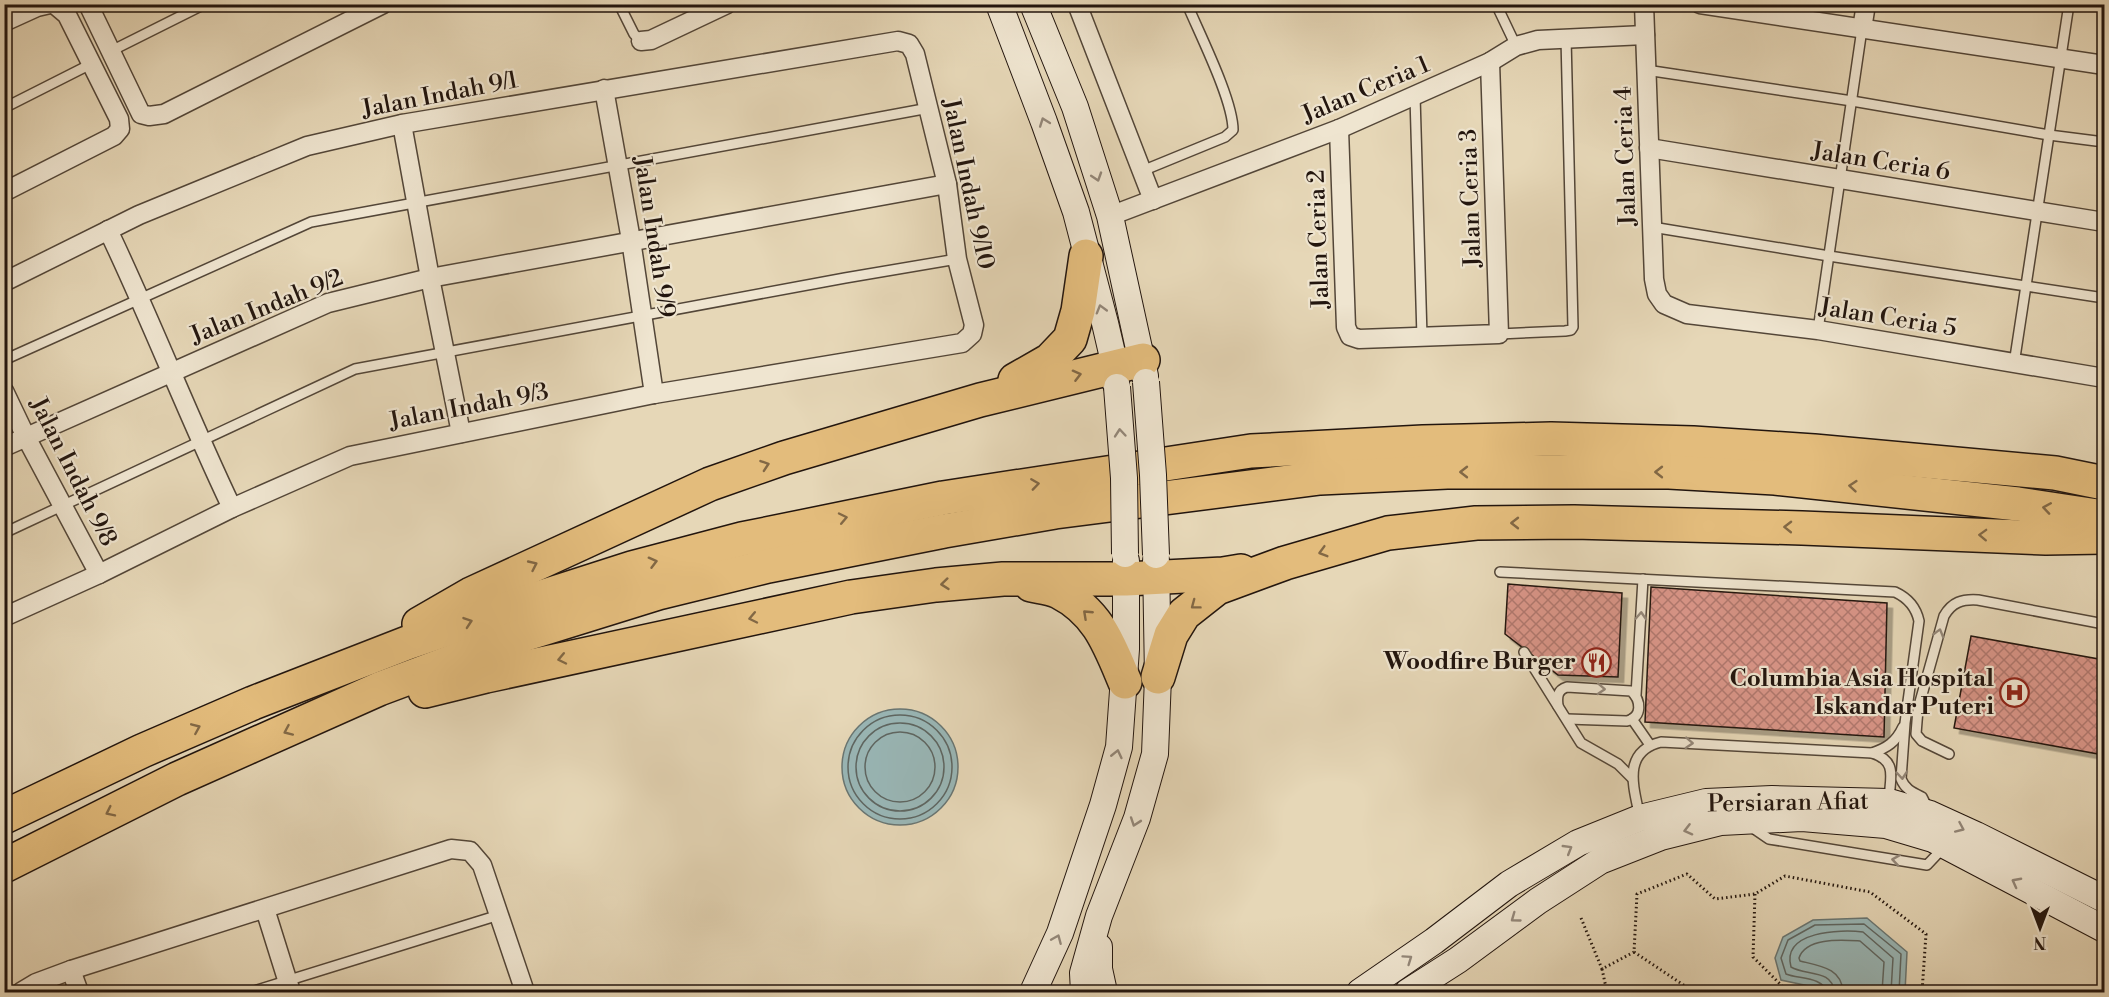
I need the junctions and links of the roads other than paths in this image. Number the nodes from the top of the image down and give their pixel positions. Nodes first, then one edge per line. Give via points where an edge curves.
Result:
1 (52, 4) edge
2 (88, 4) edge
3 (205, 4) edge
4 (383, 4) edge
5 (619, 4) edge
6 (727, 4) edge
7 (999, 4) edge
8 (1033, 4) edge
9 (1077, 4) edge
10 (1187, 4) edge
11 (1496, 4) edge
12 (1644, 4) edge
13 (1700, 4) edge
14 (1866, 4) edge
15 (2069, 4) edge
16 (353, 11) edge
17 (4, 22) edge
18 (1862, 28) junction
19 (1645, 35) junction
20 (1566, 38) junction
21 (641, 41) joint
22 (909, 44) joint
23 (1516, 46) junction
24 (111, 51) junction
25 (2061, 58) junction
26 (1490, 62) junction
27 (91, 64) junction
28 (2104, 65) edge
29 (1647, 70) junction
30 (603, 89) junction
31 (1415, 96) junction
32 (1852, 102) junction
33 (4, 108) edge
34 (929, 108) junction
35 (402, 124) junction
36 (1339, 129) junction
37 (2049, 135) junction
38 (2104, 142) edge
39 (1649, 147) junction
40 (618, 165) junction
41 (1142, 171) junction
42 (1840, 180) junction
43 (947, 184) junction
44 (4, 192) edge
45 (1153, 200) junction
46 (416, 202) junction
47 (2037, 212) junction
48 (1110, 216) junction
49 (2104, 222) edge
50 (1652, 227) junction
51 (108, 230) junction
52 (631, 240) junction
53 (1086, 256) junction
54 (1829, 256) junction
55 (957, 259) junction
56 (430, 278) junction
57 (4, 282) edge
58 (2026, 287) junction
59 (141, 298) junction
60 (2104, 298) edge
61 (1664, 304) joint
62 (643, 317) junction
63 (1818, 330) junction
64 (972, 334) joint
65 (1499, 334) junction
66 (1422, 338) junction
67 (444, 353) junction
68 (4, 360) edge
69 (2014, 364) junction
70 (172, 372) junction
71 (1130, 374) junction
72 (2104, 378) edge
73 (4, 391) edge
74 (654, 394) junction
75 (980, 400) junction
76 (461, 433) junction
77 (26, 436) junction
78 (200, 441) junction
79 (4, 447) edge
80 (2104, 483) edge
81 (62, 505) junction
82 (232, 508) junction
83 (2104, 517) edge
84 (4, 533) edge
85 (2104, 537) edge
86 (1285, 563) junction
87 (1141, 566) junction
88 (1500, 572) dead end
89 (99, 574) junction
90 (1003, 579) junction
91 (1643, 579) junction
92 (4, 617) edge
93 (2104, 624) edge
94 (1524, 652) dead end
95 (354, 664) junction
96 (1158, 677) junction
97 (1125, 682) junction
98 (1636, 695) junction
99 (1558, 706) junction
100 (341, 707) junction
101 (1567, 719) junction
102 (1632, 719) junction
103 (1905, 723) junction
104 (1650, 745) junction
105 (1872, 753) junction
106 (1949, 754) dead end
107 (1632, 778) junction
108 (1887, 814) junction
109 (1930, 814) junction
110 (4, 817) edge
111 (1640, 819) junction
112 (1743, 821) junction
113 (1946, 845) junction
114 (4, 866) edge
115 (2104, 899) edge
116 (265, 909) junction
117 (499, 915) junction
118 (1099, 916) junction
119 (2103, 924) edge
120 (71, 970) junction
121 (290, 987) edge
122 (522, 992) edge
123 (21, 993) edge
124 (79, 993) edge
125 (251, 993) edge
126 (1033, 993) edge
127 (1084, 993) edge
128 (1104, 993) edge
129 (1360, 993) edge
130 (1408, 993) edge

1 - 17 street
1 - 27 street via 67,15
2 - 24 street
3 - 24 lane
4 - 16 street
5 - 21 lane
6 - 21 street via 651,40
53 -> 7 main road via 1076,212
8 -> 48 main road via 1075,107
9 - 41 street
10 - 41 lane via 1224,93 1233,130 1225,137
11 - 23 lane
12 - 19 street, Jalan Ceria 4
13 - 18 street
14 - 18 street
15 - 25 lane
16 - 24 street via 164,114 141,114
18 - 25 street
18 - 32 lane
19 - 20 street, Jalan Ceria 1
19 - 29 street, Jalan Ceria 4
20 - 23 street, Jalan Ceria 1
20 - 65 lane via 1572,327 1565,331
22 - 30 street, Jalan Indah 9/1 via 898,41
22 - 34 street, Jalan Indah 9/10
23 - 26 street, Jalan Ceria 1
25 - 28 street
25 - 37 lane
26 - 31 street, Jalan Ceria 1
26 - 65 street, Jalan Ceria 3
27 - 33 lane
27 - 44 street via 121,124 118,133
29 - 32 lane
29 - 39 street, Jalan Ceria 4
30 - 35 street, Jalan Indah 9/1
30 - 40 street, Jalan Indah 9/9
31 - 36 street, Jalan Ceria 1
31 - 66 lane
32 - 37 lane
32 - 42 lane
34 - 40 lane
34 - 43 street, Jalan Indah 9/10
35 - 46 street
35 - 51 street, Jalan Indah 9/1 via 307,146
36 - 45 street, Jalan Ceria 1
36 - 66 street, Jalan Ceria 2 via 1346,327 1350,336 1359,339
37 - 38 lane
37 - 47 lane
39 - 42 street, Jalan Ceria 6
39 - 50 street, Jalan Ceria 4
40 - 46 lane
40 - 52 street, Jalan Indah 9/9
41 - 45 street
42 - 47 street, Jalan Ceria 6
42 - 54 lane
43 - 52 street, Jalan Indah 9/2
43 - 55 street, Jalan Indah 9/10
45 - 48 street, Jalan Ceria 1
46 - 56 street
46 - 59 lane via 312,222
47 - 49 street, Jalan Ceria 6
47 - 58 lane
48 - 71 main road
50 - 54 lane
50 - 61 street, Jalan Ceria 4 via 1654,279
51 - 57 street, Jalan Indah 9/1
51 - 59 street
52 - 56 street, Jalan Indah 9/2
52 - 62 street, Jalan Indah 9/9
71 -> 53 main road
53 - 75 highway via 1070,339 1050,360
54 - 58 lane
54 - 63 lane
55 - 62 lane
55 - 64 street, Jalan Indah 9/10 via 974,325
56 - 67 street
56 - 70 street, Jalan Indah 9/2 via 328,303
58 - 60 lane
58 - 69 lane
59 - 68 lane
59 - 70 street
61 - 63 street, Jalan Ceria 5 via 1687,314
62 - 67 lane
62 - 74 street, Jalan Indah 9/9
63 - 69 street, Jalan Ceria 5
64 - 74 street, Jalan Indah 9/3 via 962,343
65 - 66 street
67 - 76 street
67 - 78 lane via 355,369
69 - 72 street, Jalan Ceria 5
70 - 77 street, Jalan Indah 9/2
70 - 78 street
75 -> 71 highway
71 - 87 main road, bridge via 1124,478
73 - 77 street, Jalan Indah 9/8
74 - 76 street, Jalan Indah 9/3
95 -> 75 highway via 471,594 710,484
76 - 82 street, Jalan Indah 9/3 via 350,456
77 - 79 street, Jalan Indah 9/2
77 - 81 street, Jalan Indah 9/8
78 - 81 lane
78 - 82 street
95 -> 80 highway via 535,599 742,539 943,498 1251,451 1551,439 1693,443 2044,472
81 - 84 lane
81 - 89 street, Jalan Indah 9/8
82 - 89 street, Jalan Indah 9/3
83 -> 100 highway via 1890,489 1669,472 1447,472 1320,477 1055,512 768,566 658,593 526,634
85 -> 86 highway via 1476,523 1388,533
86 - 87 highway via 1223,574
86 -> 96 highway via 1217,588 1184,614 1172,635
87 - 90 highway
87 - 96 main road
87 - 97 main road
88 - 91 lane
89 - 92 street, Jalan Indah 9/3
97 -> 90 highway via 1107,639 1090,614 1058,592
90 -> 100 highway via 851,597 397,698
98 -> 91 lane
91 - 103 lane via 1895,592 1904,596 1919,621
106 -> 93 lane via 1922,741 1917,734 1918,709 1944,616 1955,602 1978,600
94 - 99 lane
110 -> 95 highway via 142,751
96 -> 118 main road via 1155,754 1137,818
126 -> 97 main road via 1060,933 1103,805 1119,747
99 -> 98 lane via 1558,693 1567,687 1631,690
98 - 102 lane via 1639,710
99 - 101 lane
100 -> 114 highway via 177,779
101 - 102 lane
101 - 107 lane via 1581,743 1618,764
102 - 104 lane
103 - 105 lane via 1893,743
103 -> 109 lane via 1901,779 1909,791 1922,797
104 -> 105 lane via 1661,742
104 - 107 lane via 1640,752
105 - 108 lane via 1882,756 1891,767
107 - 111 lane
108 - 109 main road, Persiaran Afiat
108 - 111 main road, Persiaran Afiat via 1772,799 1706,802
108 - 112 main road, Persiaran Afiat
108 - 113 main road, Persiaran Afiat
109 -> 115 main road, Persiaran Afiat
129 -> 111 main road, Persiaran Afiat via 1509,884 1578,843
113 -> 112 lane via 1927,865 1769,839
112 -> 130 main road, Persiaran Afiat via 1721,822 1661,837 1600,861
119 -> 113 main road, Persiaran Afiat
116 - 117 street via 451,849 470,851 482,865
116 - 120 street
116 - 121 street
117 - 121 lane
117 - 122 street
118 - 127 main road via 1083,973
118 - 128 main road via 1099,969
120 - 123 street
120 - 124 street
121 - 125 lane

